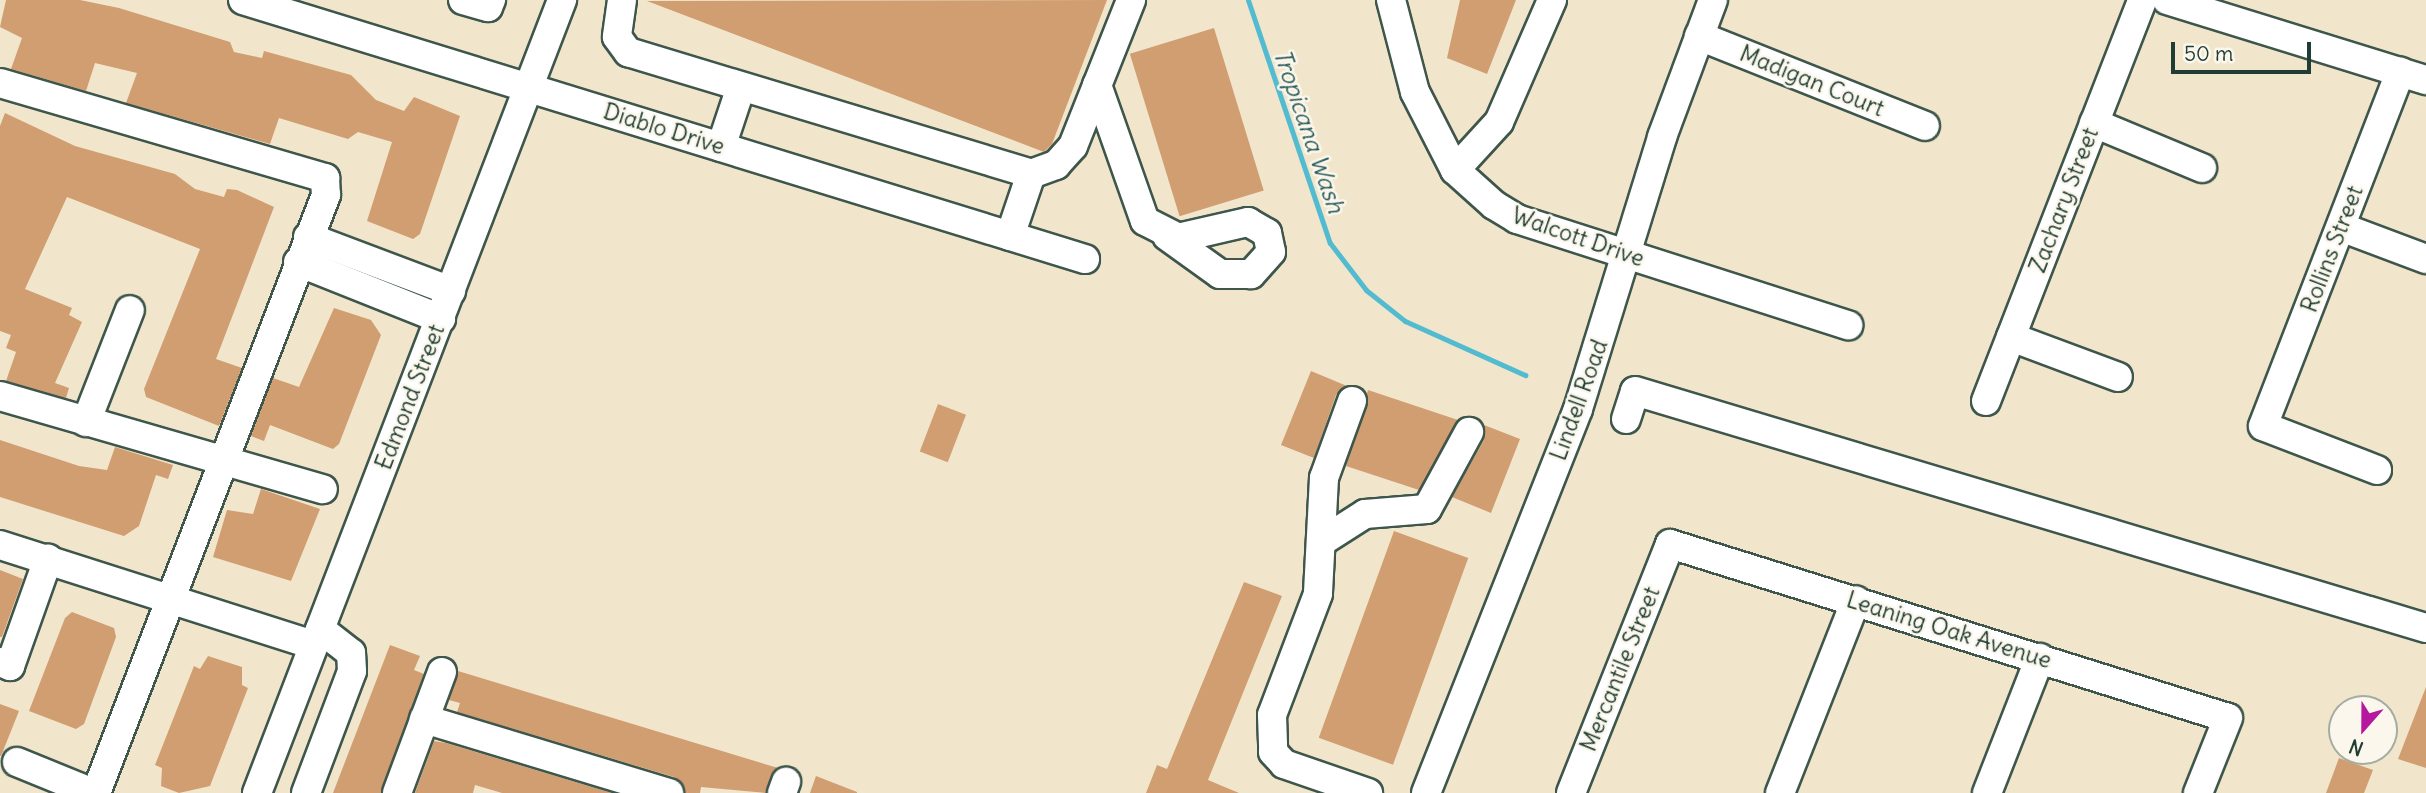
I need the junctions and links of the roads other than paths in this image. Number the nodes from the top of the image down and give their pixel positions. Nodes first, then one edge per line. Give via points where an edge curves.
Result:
1 (463, 0) edge
2 (491, 0) edge
3 (562, 0) edge
4 (622, 0) edge
5 (1131, 0) edge
6 (1391, 0) edge
7 (1552, 0) edge
8 (1713, 0) edge
9 (2142, 0) edge
10 (2167, 0) edge
11 (262, 3) edge
12 (1699, 37) junction
13 (2413, 76) edge
14 (0, 83) edge
15 (1097, 85) junction
16 (528, 87) junction
17 (741, 87) junction
18 (2094, 123) junction
19 (1925, 126) dead end
20 (721, 147) junction
21 (2202, 168) dead end
22 (1455, 170) junction
23 (1031, 174) junction
24 (2341, 227) junction
25 (1010, 236) junction
26 (1167, 236) dead end
27 (303, 250) junction
28 (1629, 256) junction
29 (1085, 259) dead end
30 (2426, 259) edge
31 (451, 290) junction
32 (130, 310) dead end
33 (441, 319) junction
34 (1848, 325) dead end
35 (2011, 337) junction
36 (2118, 377) dead end
37 (0, 396) edge
38 (1352, 401) dead end
39 (1986, 401) dead end
40 (1626, 419) dead end
41 (86, 422) junction
42 (1469, 432) dead end
43 (225, 463) junction
44 (2377, 470) dead end
45 (323, 489) dead end
46 (1321, 542) junction
47 (1670, 544) joint
48 (0, 545) edge
49 (48, 559) junction
50 (172, 595) junction
51 (1856, 600) junction
52 (2426, 628) edge
53 (317, 637) junction
54 (2040, 658) junction
55 (0, 662) edge
56 (442, 673) dead end
57 (425, 719) junction
58 (17, 762) dead end
59 (95, 793) edge
60 (257, 793) edge
61 (306, 793) edge
62 (397, 793) edge
63 (669, 793) edge
64 (1368, 793) edge
65 (1426, 793) edge
66 (1571, 793) edge
67 (1780, 793) edge
68 (1987, 793) edge
69 (2198, 793) edge

1 - 2 street via 488,7
3 - 16 street, Edmond Street
4 - 17 street via 617,37 628,52
5 - 15 street
6 - 22 street, Walcott Drive via 1415,92
7 - 22 street via 1499,122
8 - 12 street, Lindell Road
9 - 18 street, Zachary Street
10 - 13 street
11 - 16 street, Diablo Drive
12 - 19 street, Madigan Court
12 - 28 street, Lindell Road via 1662,136
13 - 24 street, Rollins Street
14 - 27 street via 325,178 326,195
15 - 23 street via 1073,146 1056,165
15 - 26 street via 1139,213
16 - 20 street, Diablo Drive
16 - 31 street, Edmond Street
17 - 20 street
17 - 23 street
18 - 21 street
18 - 35 street, Zachary Street
20 - 25 street, Diablo Drive
22 - 28 street, Walcott Drive via 1517,219
23 - 25 street
24 - 30 street
24 - 44 street, Rollins Street via 2263,426
25 - 29 street, Diablo Drive
27 - 31 street
27 - 33 street
27 - 43 street
28 - 34 street, Walcott Drive
28 - 65 street, Lindell Road via 1578,408
31 - 33 street, Edmond Street
32 - 41 street
33 - 53 street, Edmond Street
35 - 36 street
35 - 39 street, Zachary Street
37 - 41 street
38 - 46 street via 1324,478
40 - 52 street via 1635,391
41 - 43 street
42 - 46 street via 1427,509 1365,514
43 - 45 street
43 - 50 street
46 - 64 street via 1318,594 1272,715 1273,752 1284,764
47 - 51 street, Leaning Oak Avenue
47 - 66 street, Mercantile Street
48 - 49 street
49 - 50 street
49 - 55 street via 10,666
50 - 53 street
50 - 59 street
51 - 54 street, Leaning Oak Avenue
51 - 67 street
53 - 60 street, Edmond Street
53 - 61 street via 351,653 352,671
54 - 68 street
54 - 69 street, Leaning Oak Avenue via 2228,718
56 - 57 street
57 - 62 street
57 - 63 street
58 - 59 street

